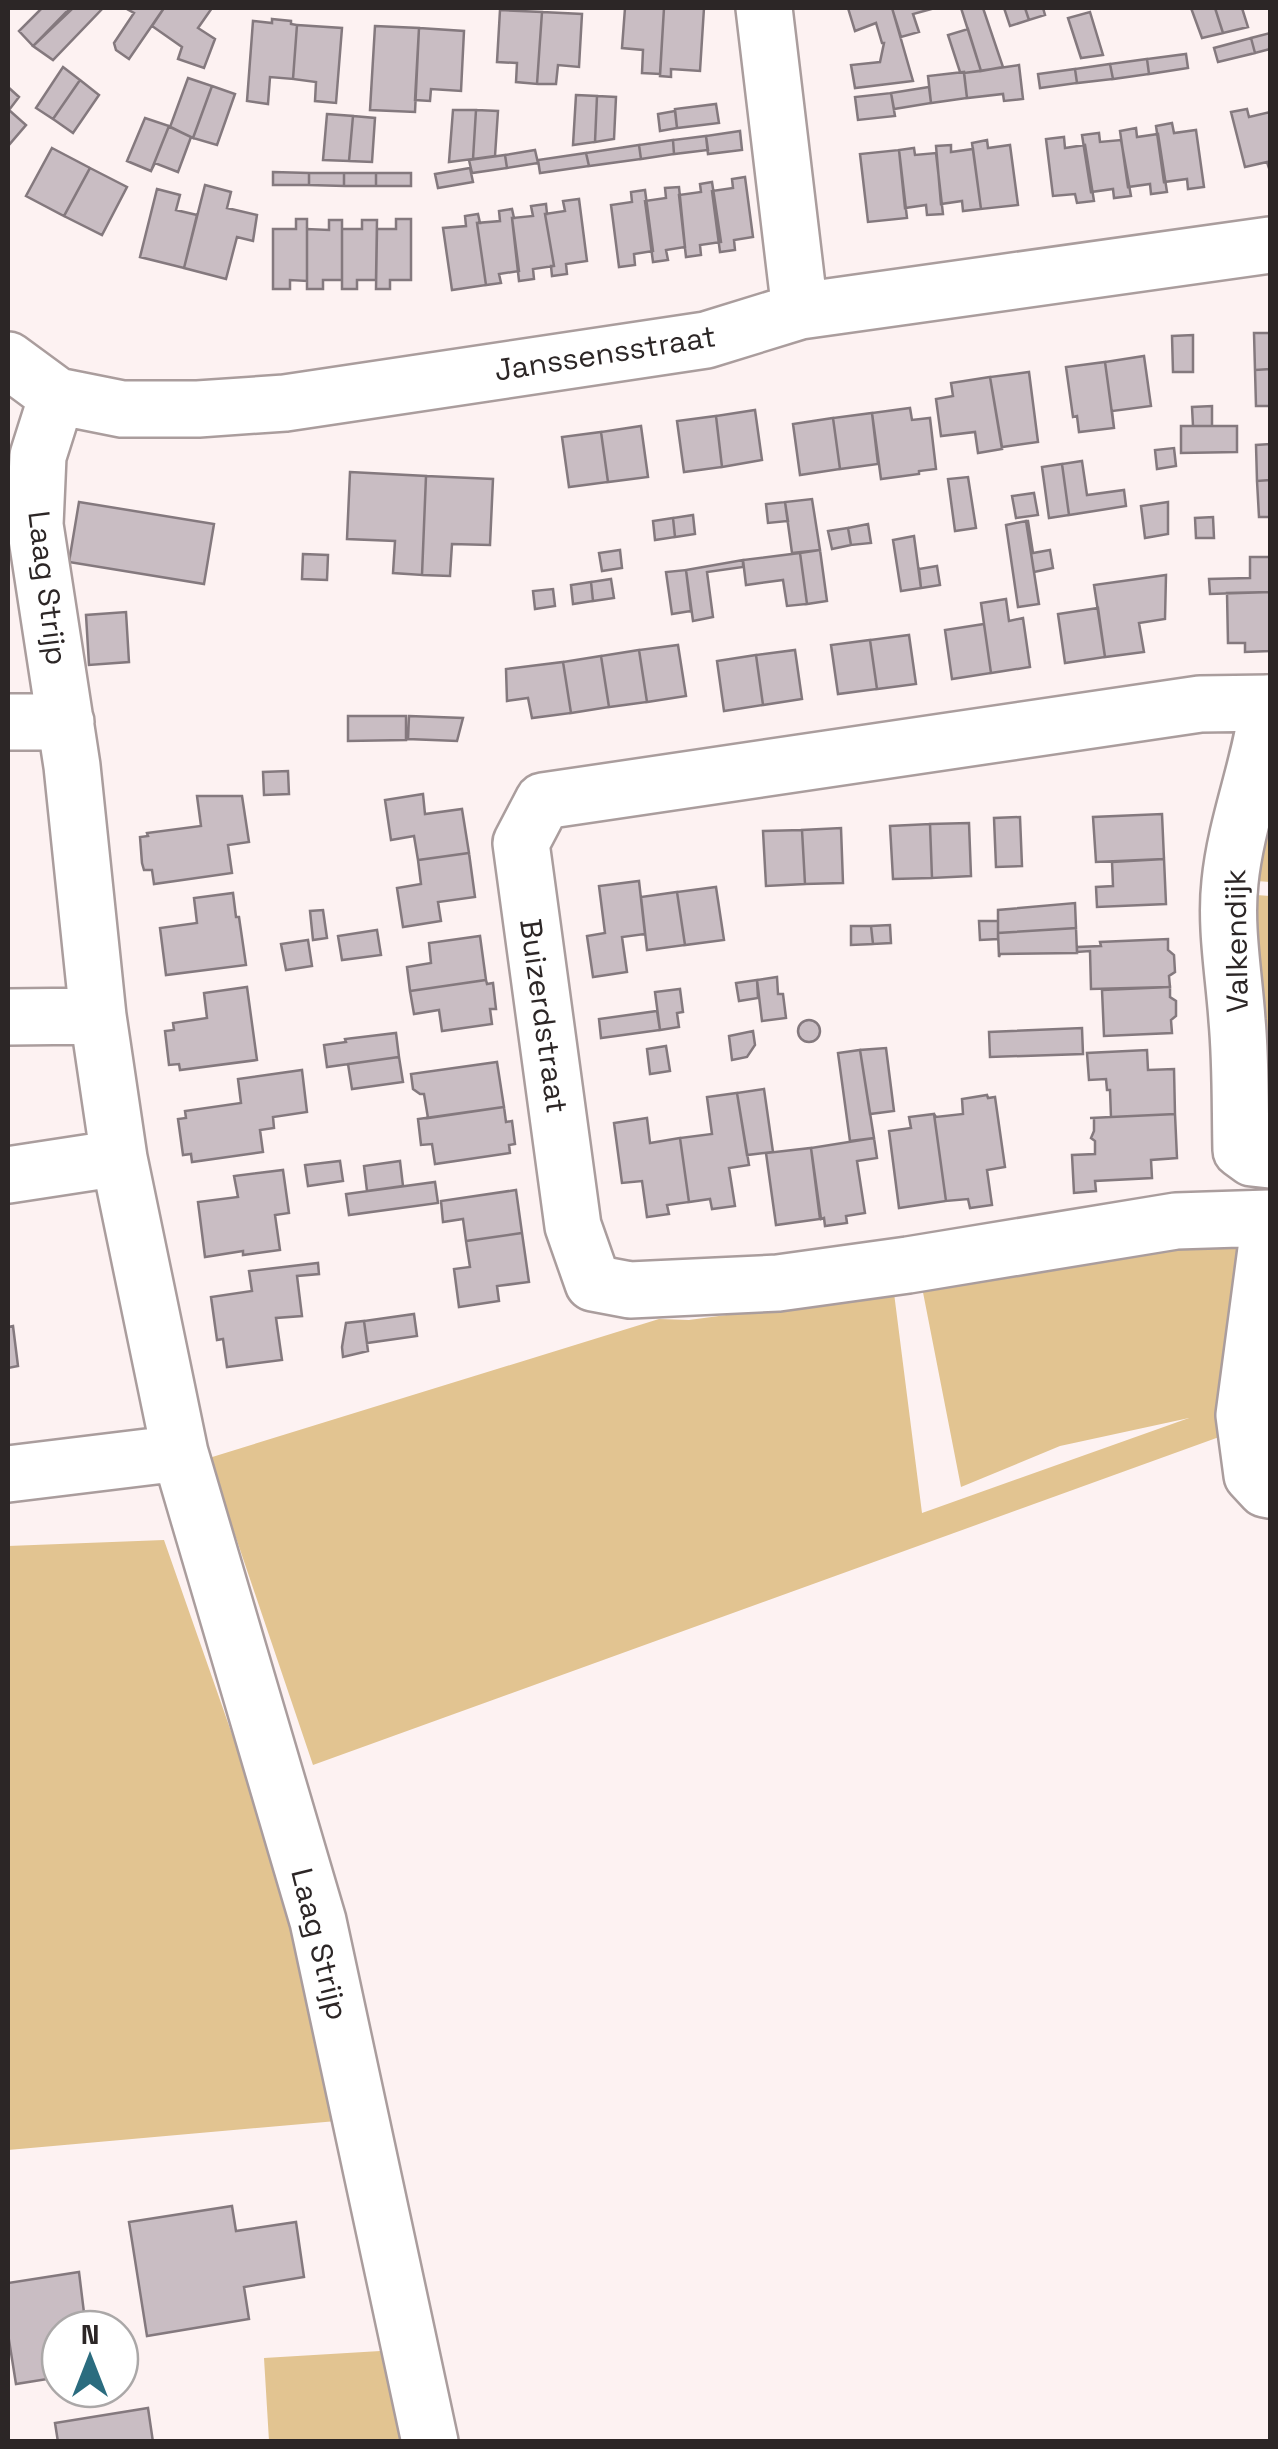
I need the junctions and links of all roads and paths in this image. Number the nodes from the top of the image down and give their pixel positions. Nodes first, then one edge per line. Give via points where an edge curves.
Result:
1 (764, 8) edge
2 (1270, 245) edge
3 (800, 312) junction
4 (8, 360) edge
5 (58, 396) junction
6 (1269, 703) edge
7 (8, 722) edge
8 (66, 722) junction
9 (98, 1016) junction
10 (8, 1017) edge
11 (119, 1158) junction
12 (1270, 1160) edge
13 (8, 1175) edge
14 (1270, 1219) edge
15 (1253, 1411) edge
16 (180, 1453) junction
17 (8, 1474) edge
18 (1270, 1490) edge
19 (430, 2442) edge

1 - 3 street
2 - 3 street, Janssensstraat
3 - 5 street, Janssensstraat via 706,340 285,403 122,408
4 - 5 street, Janssensstraat
5 - 8 street, Laag Strijp via 38,456 35,525
6 - 12 street, Valkendijk via 1234,856 1229,928 1240,1150
6 - 14 street, Buizerdstraat via 1200,704 544,801 521,843 572,1226 593,1283 630,1290 778,1283 1176,1221
7 - 8 street
8 - 9 street, Laag Strijp
9 - 10 street
9 - 11 street, Laag Strijp
11 - 13 street
11 - 16 street, Laag Strijp
14 - 15 street
15 - 18 street via 1252,1474
16 - 17 street
16 - 19 street, Laag Strijp via 318,1921

